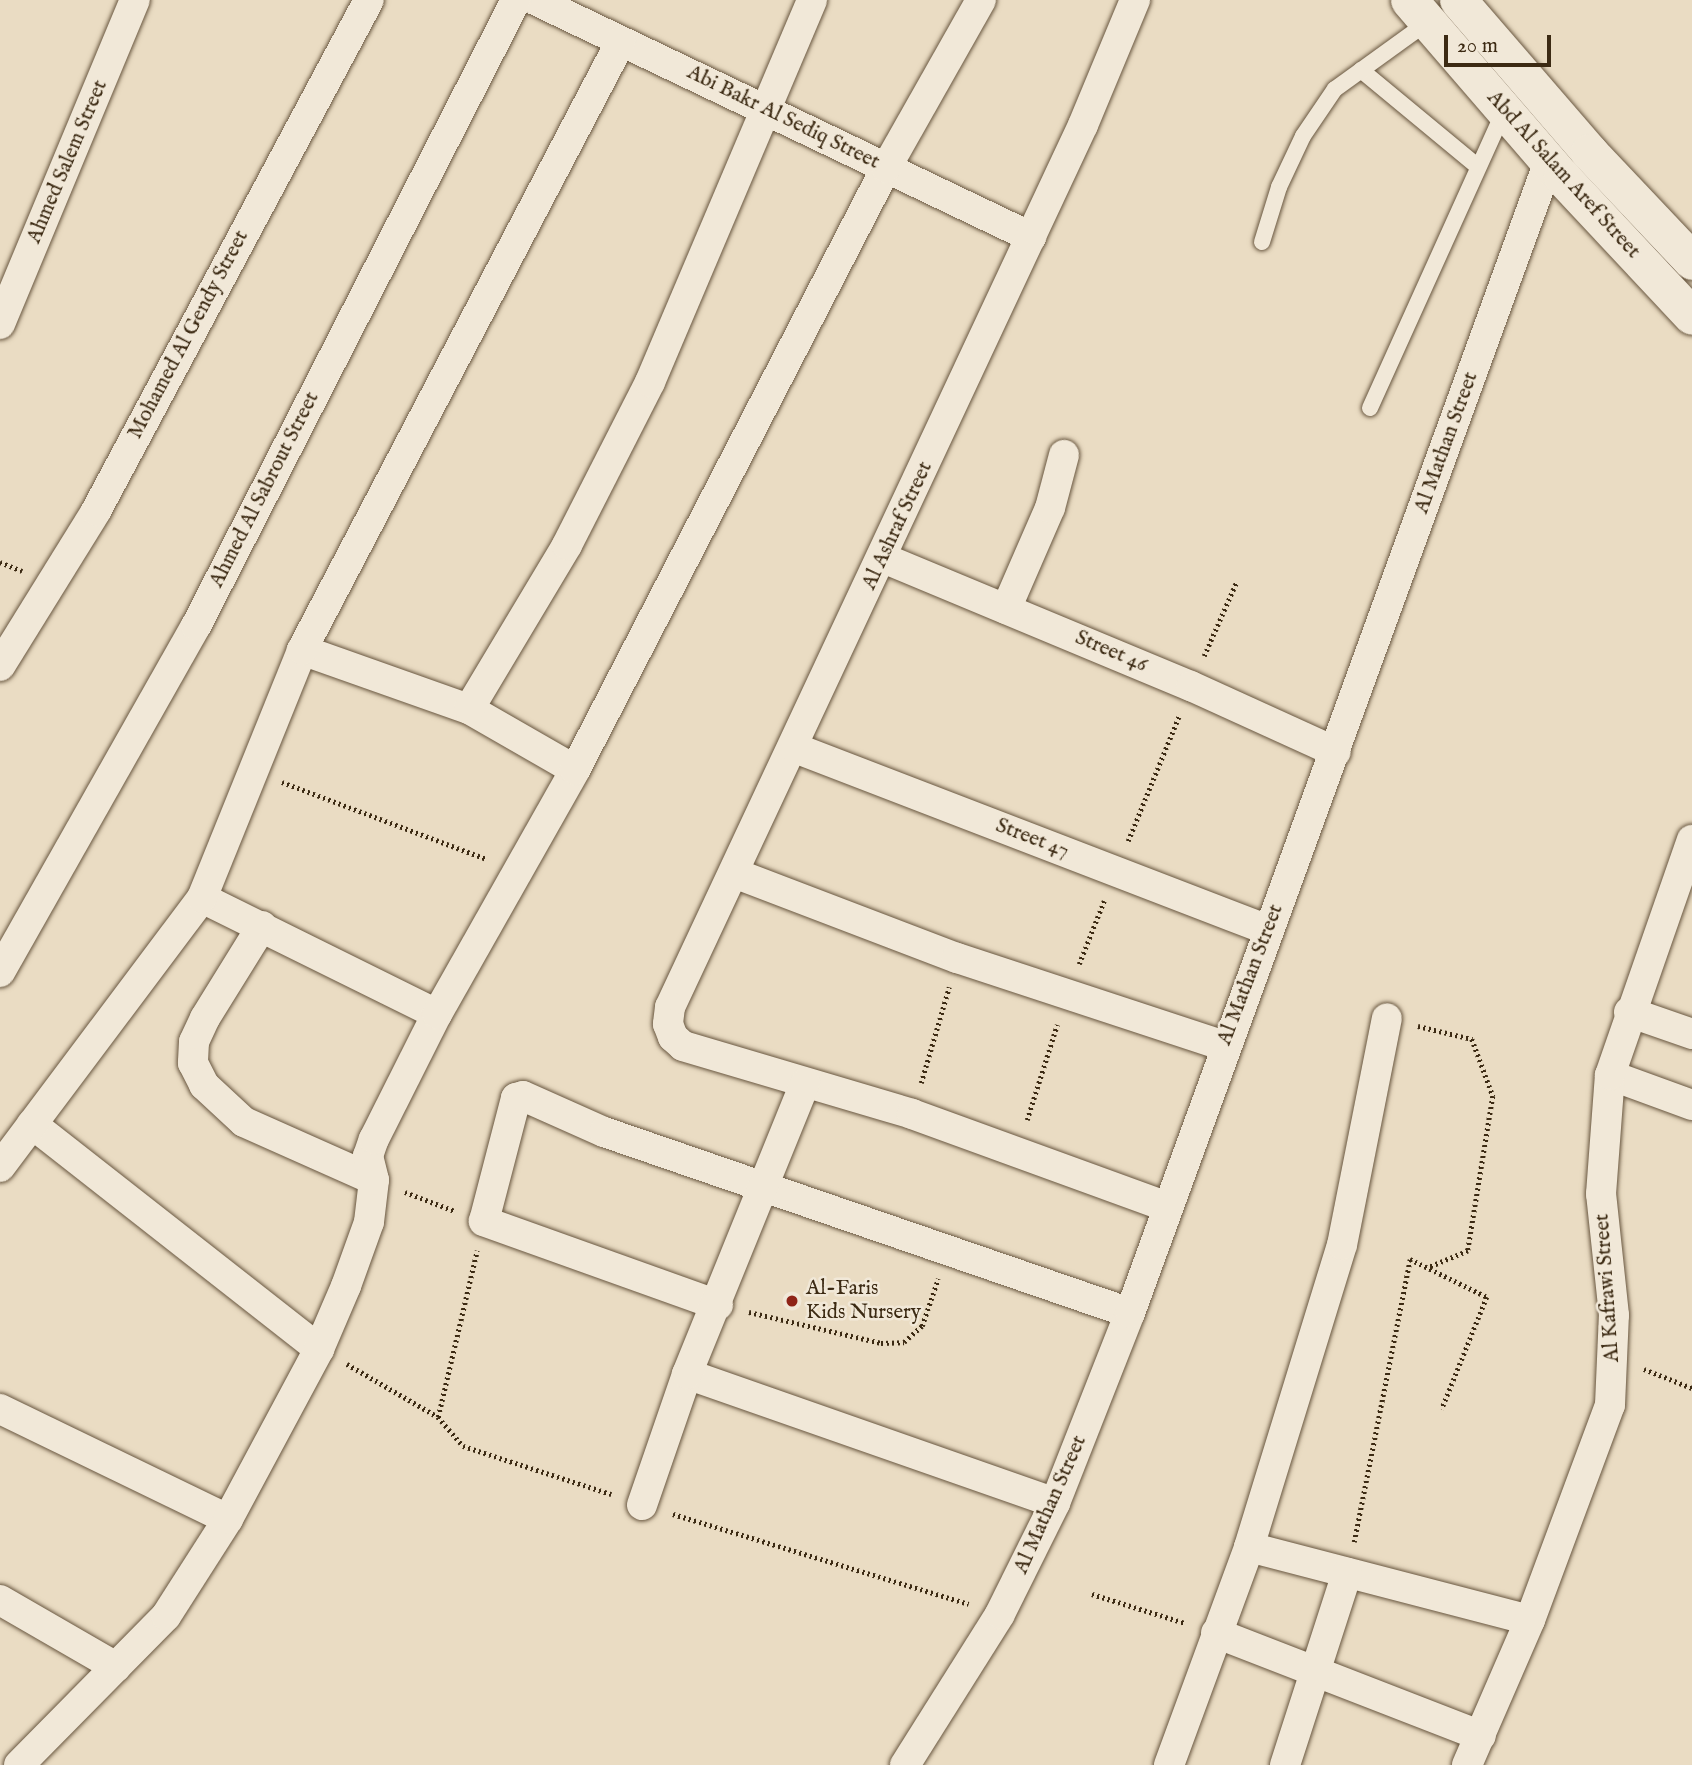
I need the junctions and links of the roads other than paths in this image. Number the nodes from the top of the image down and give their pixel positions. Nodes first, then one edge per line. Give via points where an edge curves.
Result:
1 (135, 0) edge
2 (369, 0) edge
3 (516, 0) edge
4 (811, 0) edge
5 (981, 0) edge
6 (1135, 0) edge
7 (1458, 0) edge
8 (548, 2) edge
9 (1419, 11) edge
10 (621, 41) junction
11 (1362, 70) junction
12 (765, 109) junction
13 (1504, 111) junction
14 (1588, 152) junction
15 (1477, 166) junction
16 (886, 168) junction
17 (1555, 169) junction
18 (1031, 237) junction
19 (1262, 242) dead end
20 (1692, 261) edge
21 (1692, 316) edge
22 (0, 324) edge
23 (1370, 408) dead end
24 (1063, 455) dead end
25 (883, 558) junction
26 (1006, 609) junction
27 (302, 650) junction
28 (0, 666) edge
29 (469, 709) junction
30 (795, 748) junction
31 (1336, 752) junction
32 (575, 770) junction
33 (1692, 841) edge
34 (734, 873) junction
35 (202, 898) junction
36 (262, 926) junction
37 (1268, 930) junction
38 (0, 972) edge
39 (1629, 1012) junction
40 (437, 1014) junction
41 (1387, 1018) road end
42 (1692, 1034) edge
43 (1224, 1046) junction
44 (1610, 1075) junction
45 (804, 1083) junction
46 (1692, 1105) edge
47 (32, 1124) junction
48 (0, 1167) edge
49 (374, 1180) junction
50 (762, 1187) junction
51 (1168, 1207) junction
52 (718, 1305) junction
53 (1130, 1313) junction
54 (319, 1349) junction
55 (687, 1374) junction
56 (0, 1409) edge
57 (1055, 1503) junction
58 (642, 1504) road end
59 (228, 1519) junction
60 (1249, 1546) junction
61 (1348, 1573) junction
62 (0, 1600) edge
63 (1530, 1620) junction
64 (1216, 1633) junction
65 (116, 1667) junction
66 (1317, 1672) junction
67 (1481, 1736) junction
68 (19, 1765) edge
69 (905, 1765) edge
70 (1169, 1765) edge
71 (1285, 1765) edge
72 (1467, 1765) edge

1 - 22 street, Ahmed Salem Street
2 - 28 street, Mohamed Al Gendy Street via 96,511
3 - 38 street, Ahmed Al Sabrout Street via 196,626
4 - 12 street
5 - 16 street
6 - 18 street, Al Ashraf Street
7 - 14 street, Abd Al Salam Aref Street
8 - 10 street, Abi Bakr Al Sediq Street
9 - 11 lane
9 - 13 street, Abd Al Salam Aref Street
10 - 12 street, Abi Bakr Al Sediq Street
10 - 27 street
11 - 15 lane
11 - 19 lane via 1335,89 1303,136 1279,187
12 - 16 street, Abi Bakr Al Sediq Street
12 - 29 street via 650,382 568,545
13 - 15 lane
13 - 17 street, Abd Al Salam Aref Street
14 - 17 street
14 - 20 street, Abd Al Salam Aref Street
15 - 23 lane
16 - 18 street, Abi Bakr Al Sediq Street
16 - 32 street
17 - 21 street, Abd Al Salam Aref Street
17 - 31 street, Al Mathan Street
18 - 25 street, Al Ashraf Street
24 - 26 street via 1050,508
25 - 26 street, Street 46
25 - 30 street, Al Ashraf Street
26 - 31 street, Street 46
27 - 29 street
27 - 35 street
29 - 32 street
30 - 34 street, Al Ashraf Street
30 - 37 street, Street 47
31 - 37 street, Al Mathan Street
32 - 40 street
33 - 39 street, Al Kafrawi Street
34 - 43 street via 957,958
34 - 45 street, Al Ashraf Street via 670,1007 673,1037 683,1046
35 - 36 street
35 - 47 street
36 - 40 street
36 - 49 street via 205,1018 194,1042 193,1063 204,1085 244,1122
37 - 43 street, Al Mathan Street
39 - 42 street
39 - 44 street, Al Kafrawi Street
40 - 49 street via 374,1139 368,1162
41 - 60 street via 1342,1245
43 - 51 street, Al Mathan Street
44 - 46 street
44 - 63 street, Al Kafrawi Street via 1601,1195 1615,1358 1610,1405 1597,1450
45 - 50 street
45 - 51 street via 1018,1150
47 - 48 street
47 - 54 street
49 - 54 street via 369,1222
50 - 52 street
50 - 52 street via 519,1096 484,1221
50 - 53 street
51 - 53 street, Al Mathan Street
52 - 55 street
53 - 57 street, Al Mathan Street
54 - 59 street
55 - 57 street
55 - 58 street
56 - 59 street
57 - 69 street, Al Mathan Street via 1000,1614
59 - 65 street via 166,1616
60 - 61 street
60 - 64 street
61 - 63 street
61 - 66 street
62 - 65 street
63 - 67 street, Al Kafrawi Street
64 - 66 street
64 - 70 street
65 - 68 street
66 - 67 street
66 - 71 street
67 - 72 street, Al Kafrawi Street

